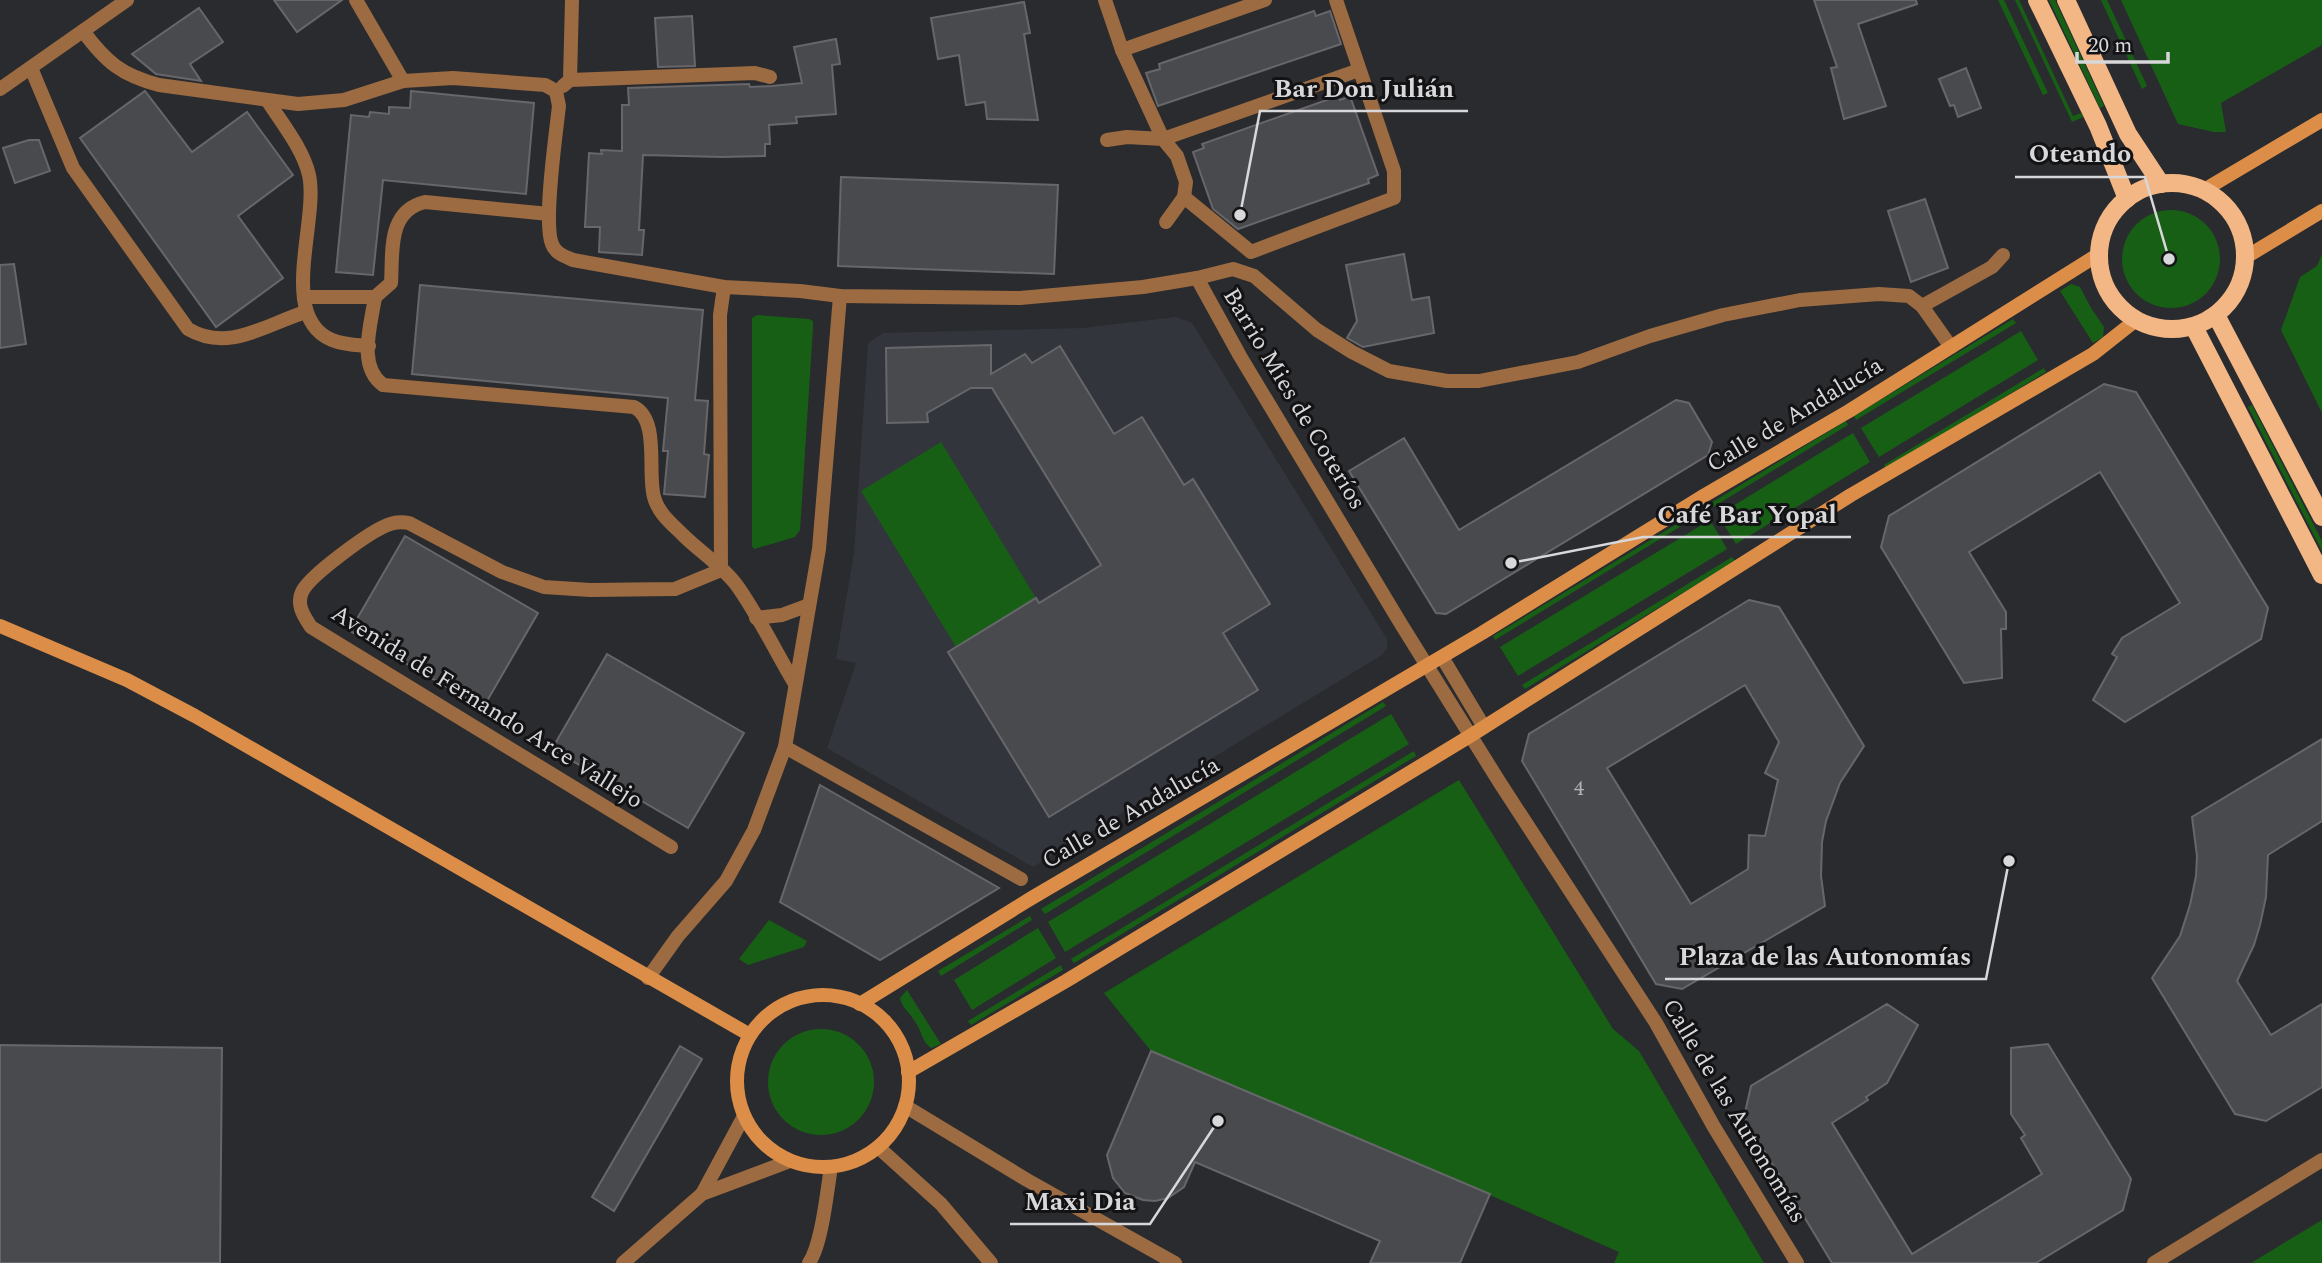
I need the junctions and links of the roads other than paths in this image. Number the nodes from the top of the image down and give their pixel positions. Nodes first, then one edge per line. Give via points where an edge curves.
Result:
1 (127, 0) edge
2 (356, 0) edge
3 (572, 0) edge
4 (1105, 0) edge
5 (1265, 0) edge
6 (1336, 0) edge
7 (2037, 0) edge
8 (2066, 0) edge
9 (83, 31) junction
10 (1122, 50) junction
11 (31, 68) junction
12 (1359, 70) junction
13 (770, 77) dead end
14 (570, 80) junction
15 (403, 81) junction
16 (0, 89) edge
17 (556, 91) junction
18 (267, 100) junction
19 (2322, 120) edge
20 (1163, 139) junction
21 (1107, 140) dead end
22 (2161, 184) junction
23 (2204, 190) junction
24 (1184, 197) junction
25 (2127, 199) junction
26 (2322, 211) edge
27 (549, 214) junction
28 (1166, 222) dead end
29 (2099, 254) junction
30 (2003, 255) dead end
31 (2246, 257) junction
32 (1196, 278) junction
33 (724, 287) junction
34 (840, 296) junction
35 (375, 297) junction
36 (305, 304) junction
37 (1922, 306) junction
38 (2216, 315) junction
39 (2136, 320) junction
40 (2194, 327) junction
41 (369, 346) junction
42 (1951, 346) junction
43 (2322, 517) edge
44 (721, 570) junction
45 (2322, 575) edge
46 (809, 605) junction
47 (756, 618) junction
48 (0, 625) edge
49 (1442, 657) junction
50 (1427, 666) junction
51 (795, 684) junction
52 (1484, 727) junction
53 (1470, 736) junction
54 (785, 747) junction
55 (671, 847) dead end
56 (1021, 879) dead end
57 (648, 978) junction
58 (860, 1004) junction
59 (750, 1035) junction
60 (908, 1072) junction
61 (905, 1106) junction
62 (744, 1116) junction
63 (878, 1147) junction
64 (2322, 1160) edge
65 (790, 1161) junction
66 (831, 1167) junction
67 (702, 1194) junction
68 (623, 1263) edge
69 (809, 1263) edge
70 (991, 1263) edge
71 (1175, 1263) edge
72 (1797, 1263) edge
73 (2154, 1263) edge

1 - 9 street
2 - 15 street
3 - 14 street
4 - 10 street
5 - 10 street
6 - 12 street
7 - 25 main road via 2098,126
8 - 22 main road via 2128,134
9 - 11 street
9 - 18 street via 109,63 141,80
10 - 20 street
11 - 16 street
11 - 36 street via 73,168 188,329 210,340 232,339
12 - 20 street
12 - 24 street via 1394,171 1394,198 1251,252
13 - 14 street
14 - 17 street
15 - 17 street via 508,81 545,85
15 - 18 street via 324,103
17 - 27 street via 559,106
18 - 36 street via 309,174
19 - 23 main road
20 - 21 street via 1127,136
20 - 24 street via 1177,156 1186,182
22 - 23 main road
22 - 25 main road
23 - 31 main road via 2234,218
24 - 28 street
25 - 29 main road via 2104,229
26 - 31 main road
27 - 33 street via 552,246 573,260
27 - 35 street via 425,202 412,206 396,229 391,283
29 - 39 main road via 2112,299
29 - 42 main road, Calle de Andalucía
30 - 37 street via 1992,267
31 - 38 main road via 2238,290
32 - 34 street via 1020,298
32 - 37 street, Barrio Mies de Coteríos via 1233,269 1254,276 1317,330 1352,352 1389,371 1447,381 1541,371 1723,315 1800,300 1879,294 1909,296
32 - 50 street, Barrio Mies de Coteríos
33 - 34 street
33 - 44 street via 720,315
34 - 46 street via 819,549
35 - 36 street
35 - 41 street
36 - 41 street via 311,323 327,338
37 - 42 street, Barrio Mies de Coteríos
38 - 40 main road
38 - 43 main road
39 - 40 main road via 2164,329
39 - 52 main road via 2084,359 1851,495
40 - 45 main road
41 - 44 street via 369,368 389,387 642,411 650,431 654,502
42 - 49 main road, Calle de Andalucía
44 - 47 street via 737,585
44 - 55 street, Avenida de Fernando Arce Vallejo via 675,589 544,587 502,572 397,521 315,576 302,592 299,606 311,627
46 - 47 street
46 - 51 street
47 - 51 street
48 - 57 main road via 127,680 195,716
49 - 50 main road, Calle de Andalucía
49 - 52 street
50 - 53 street
50 - 58 main road, Calle de Andalucía
51 - 54 street
52 - 53 main road
53 - 60 main road
53 - 72 street, Calle de las Autonomías via 1657,1023
54 - 56 street
54 - 57 street via 754,830 726,881
57 - 59 main road
58 - 59 main road via 830,996 799,999 771,1012
58 - 60 main road via 893,1032
59 - 62 main road via 737,1076
60 - 61 main road
61 - 63 main road
61 - 71 street
62 - 65 main road via 762,1143
62 - 67 street
63 - 66 main road via 856,1161
63 - 70 street via 941,1204
64 - 73 street
65 - 66 main road
65 - 67 street
66 - 69 street
67 - 68 street

